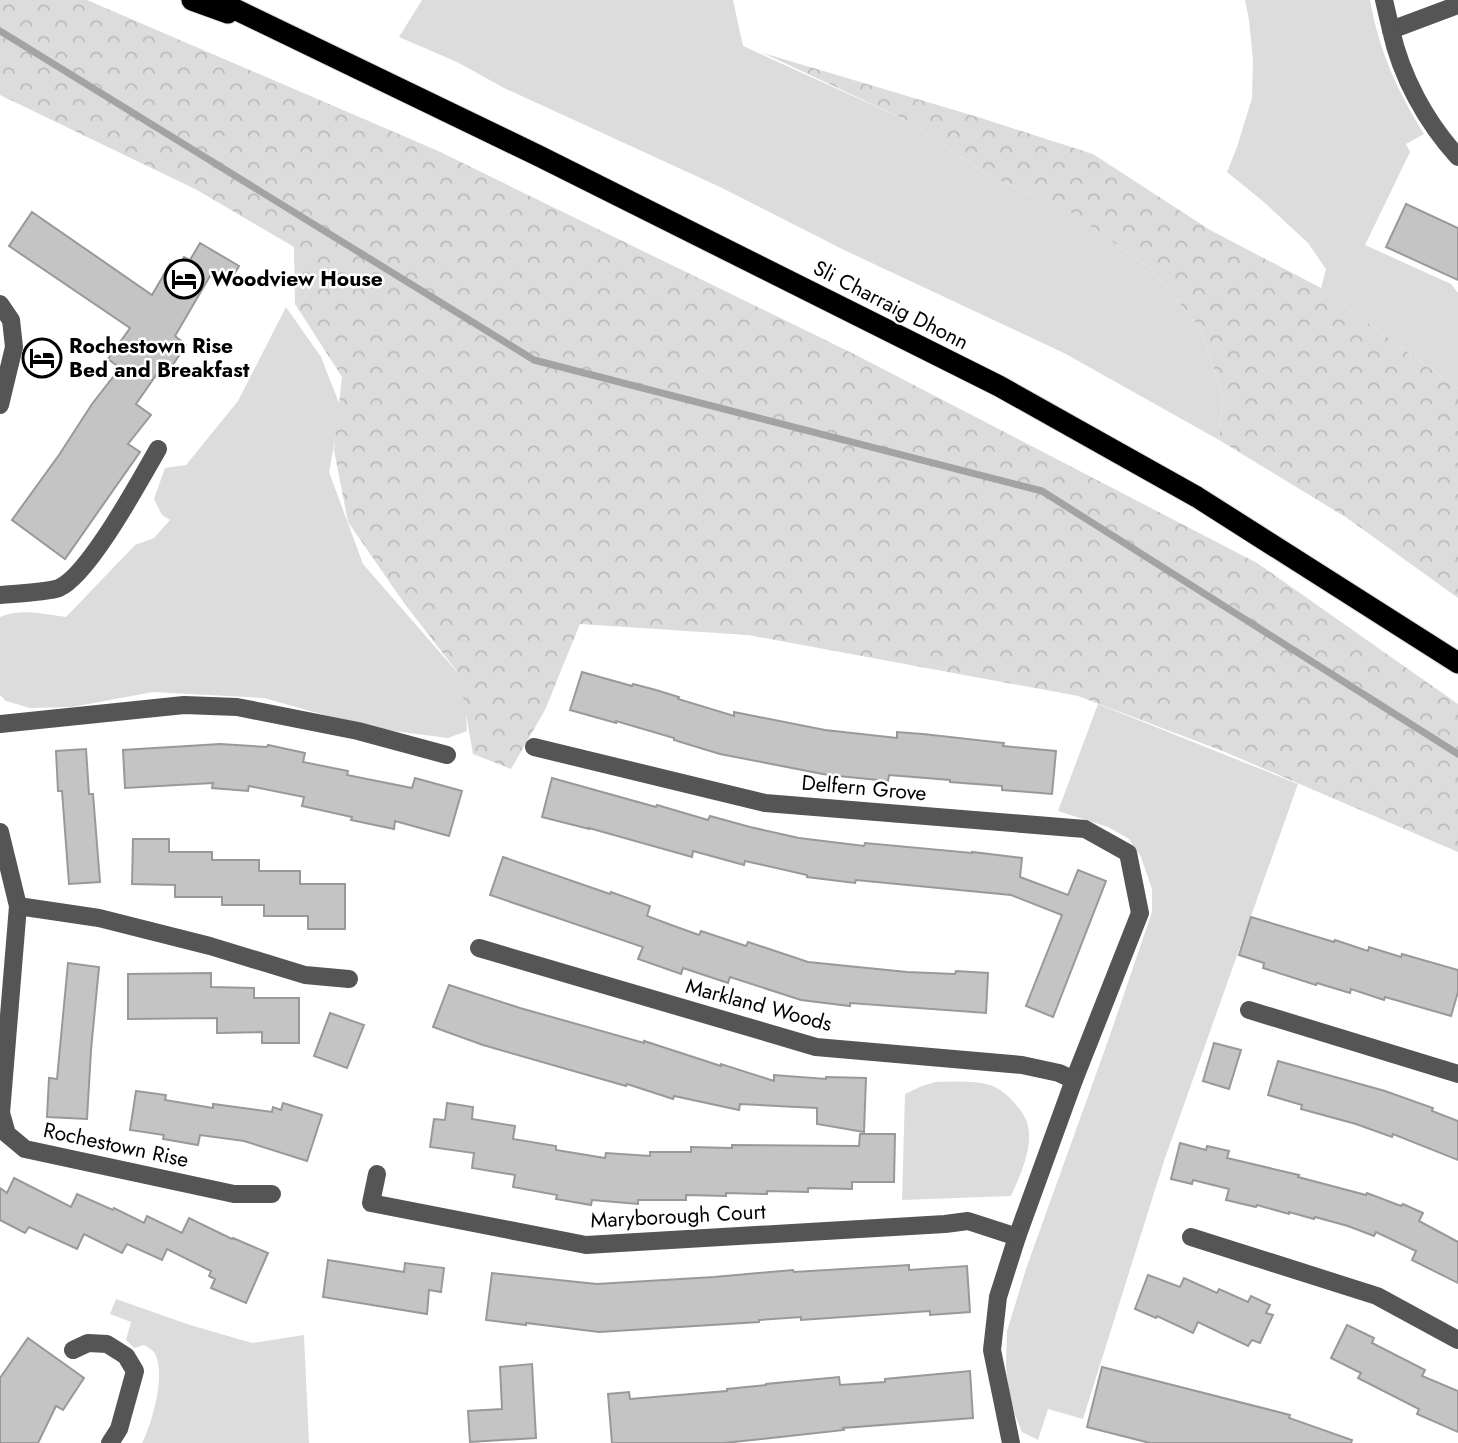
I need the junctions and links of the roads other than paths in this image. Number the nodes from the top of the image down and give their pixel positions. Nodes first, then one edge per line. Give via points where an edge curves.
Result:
1 (192, 0) edge
2 (216, 0) edge
3 (1384, 0) edge
4 (1458, 5) edge
5 (1391, 30) junction
6 (279, 31) junction
7 (1458, 157) edge
8 (0, 304) edge
9 (0, 405) edge
10 (158, 449) dead end
11 (0, 595) edge
12 (1457, 661) edge
13 (0, 724) edge
14 (534, 747) dead end
15 (447, 755) dead end
16 (0, 832) edge
17 (18, 906) junction
18 (479, 948) dead end
19 (349, 979) dead end
20 (1249, 1010) dead end
21 (1458, 1074) edge
22 (1074, 1080) junction
23 (377, 1174) dead end
24 (272, 1194) dead end
25 (1017, 1237) junction
26 (1191, 1237) dead end
27 (1458, 1340) edge
28 (73, 1350) dead end
29 (110, 1443) edge
30 (1011, 1443) edge

1 - 6 highway, Sli Charraig Dhonn
2 - 6 highway, Sli Charraig Dhonn
3 - 5 street
4 - 5 street
5 - 7 street via 1421,108
6 - 12 highway, Sli Charraig Dhonn via 999,386 1197,497
8 - 9 street via 11,320 14,347
10 - 11 street via 74,577 58,588
13 - 15 street via 184,705 237,707 358,731
14 - 22 street, Delfern Grove via 765,803 1085,829 1128,853 1140,913
16 - 17 street, Rochestown Rise
17 - 19 street via 99,918 305,975
17 - 24 street, Rochestown Rise via 1,1113 7,1134 25,1149 234,1194
18 - 22 street, Markland Woods via 816,1047 1022,1065
20 - 21 street
22 - 25 street
23 - 25 street, Maryborough Court via 371,1203 586,1245 968,1221
25 - 30 street via 998,1297 992,1350
26 - 27 street via 1377,1296
28 - 29 street via 88,1343 107,1344 126,1356 135,1371 119,1429

